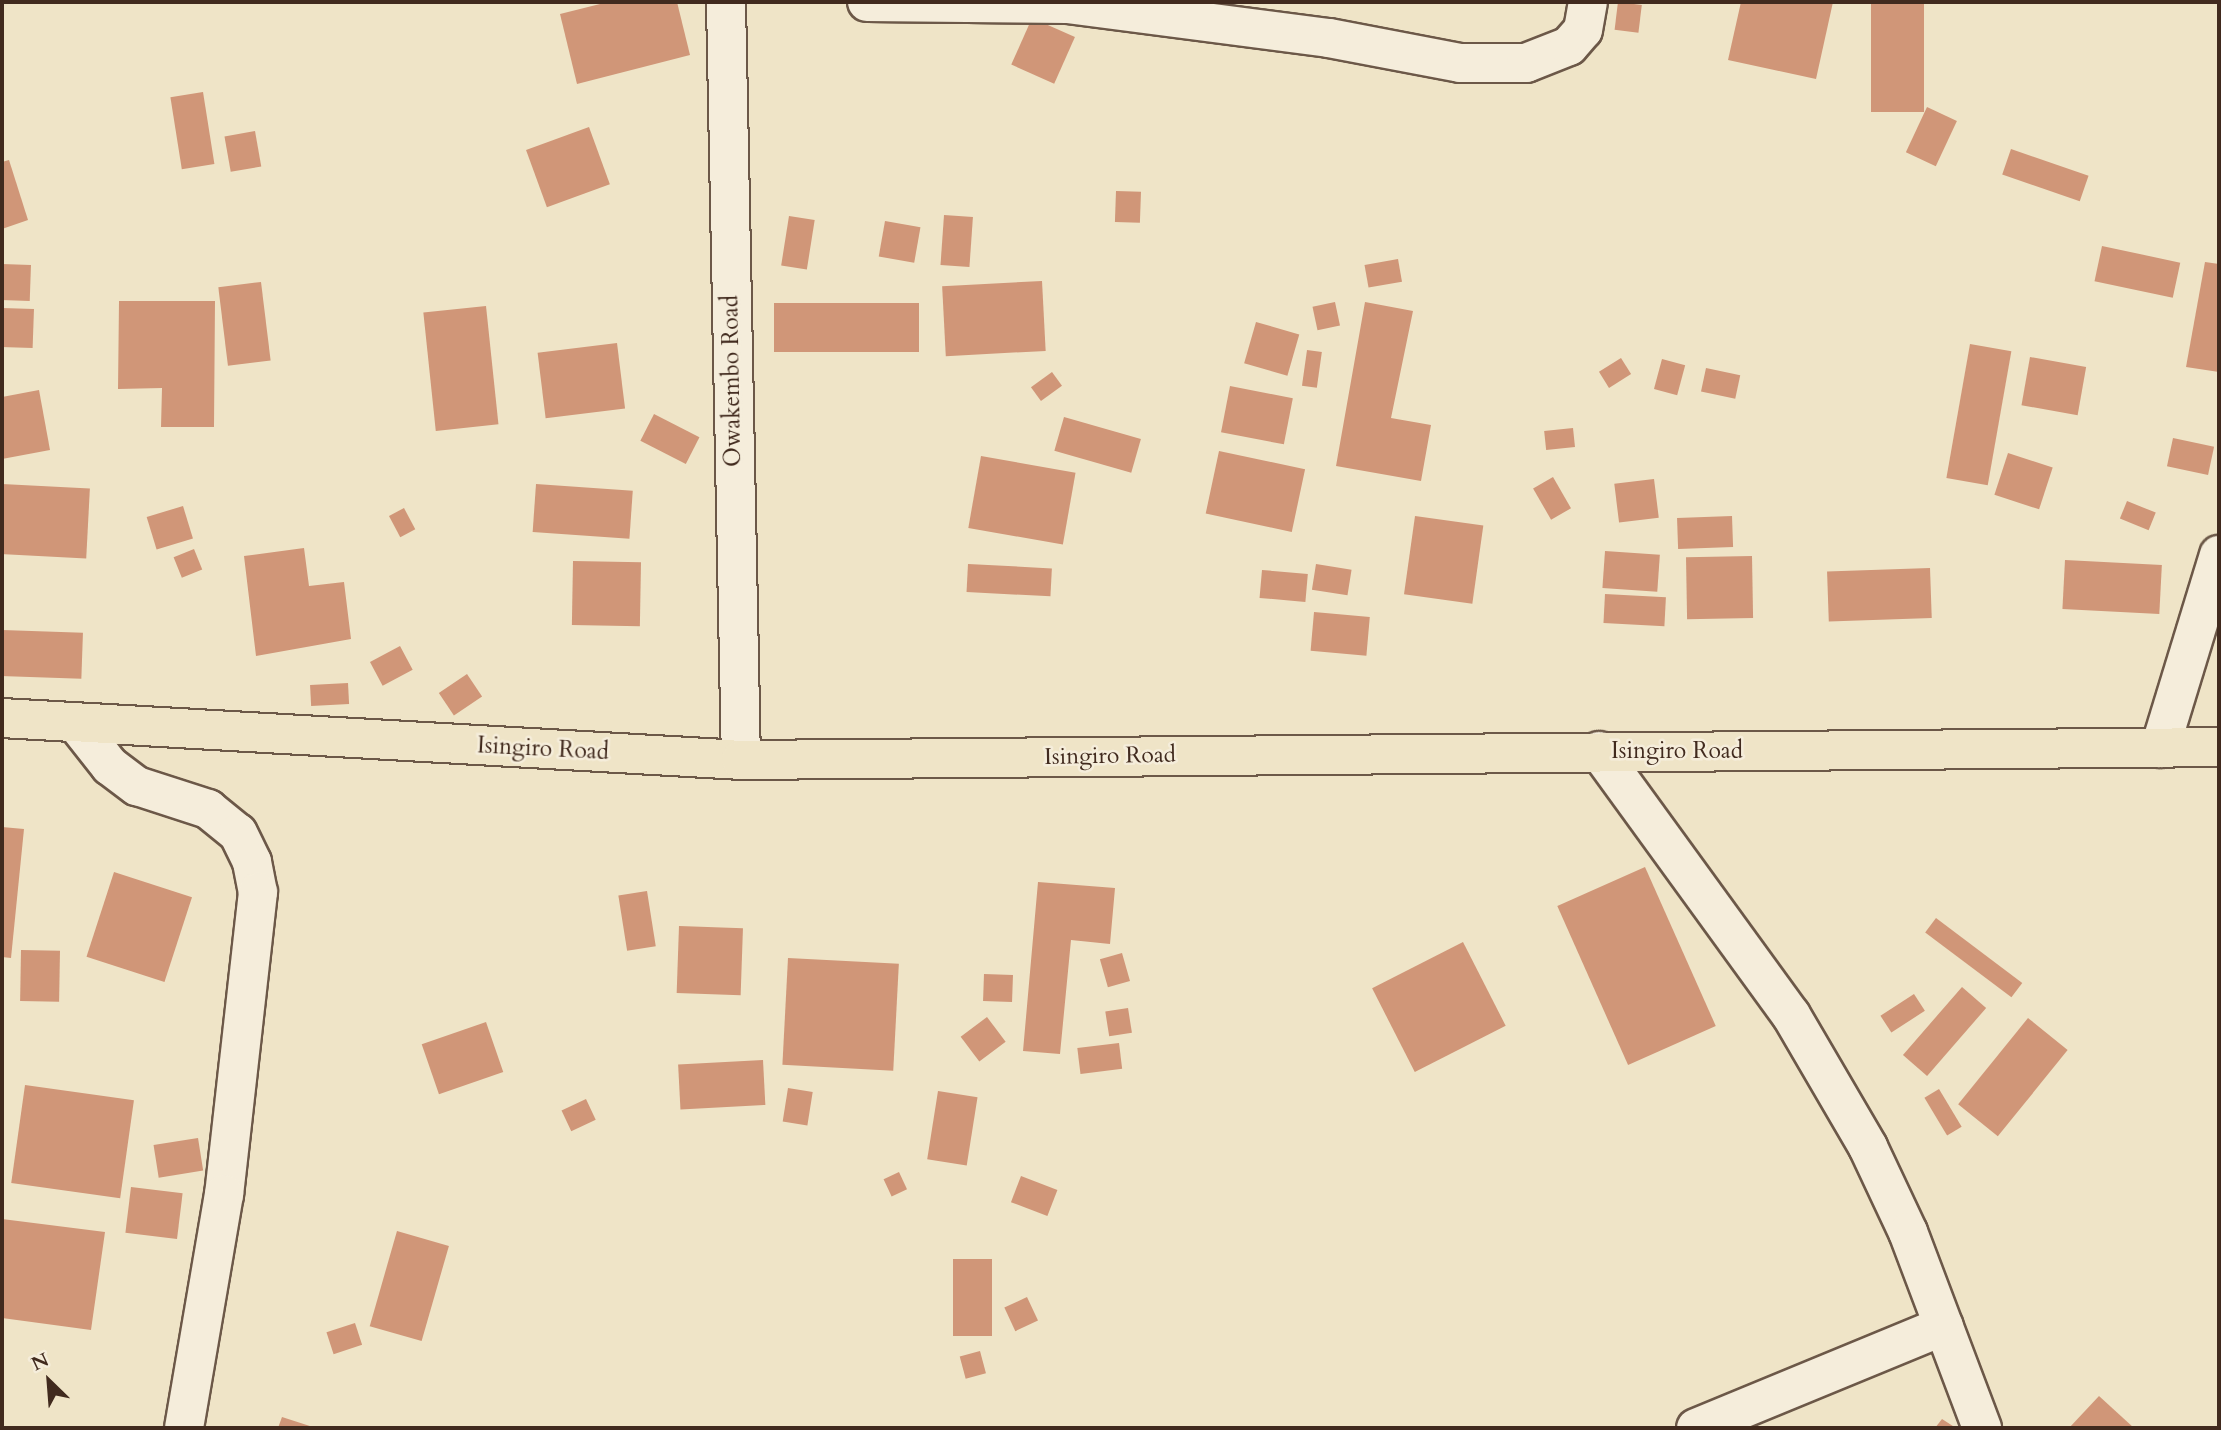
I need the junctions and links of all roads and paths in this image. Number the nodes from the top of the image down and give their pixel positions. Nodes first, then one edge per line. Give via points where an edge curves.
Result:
1 (726, 2) edge
2 (867, 2) edge
3 (1588, 2) edge
4 (2219, 555) edge
5 (2, 718) edge
6 (76, 723) junction
7 (2219, 747) edge
8 (2160, 748) junction
9 (1599, 751) junction
10 (741, 760) junction
11 (1944, 1326) junction
12 (184, 1428) edge
13 (1696, 1428) edge
14 (1982, 1428) edge

1 - 10 street, Owakembo Road
2 - 3 street via 1067,4 1329,38 1460,63 1527,63 1569,46 1583,30
4 - 8 street
5 - 6 main road, Isingiro Road
6 - 10 main road, Isingiro Road
6 - 12 street via 110,766 136,786 208,810 238,833 252,862 258,892 224,1194
7 - 8 main road, Isingiro Road
8 - 9 main road, Isingiro Road
9 - 10 main road, Isingiro Road
9 - 11 street via 1791,1015 1868,1147
11 - 13 street
11 - 14 street

